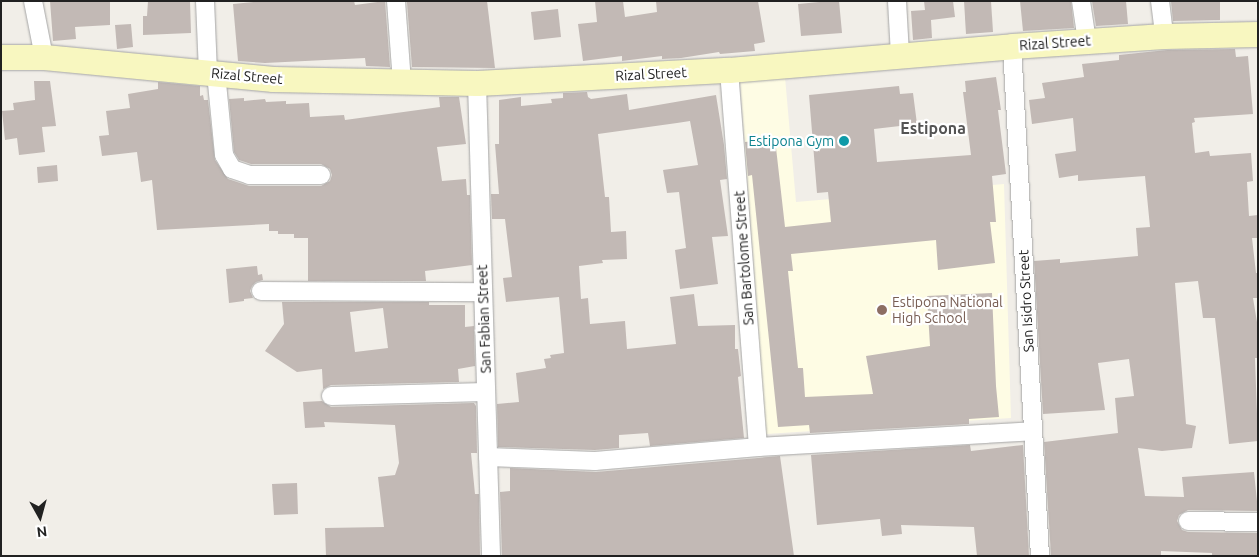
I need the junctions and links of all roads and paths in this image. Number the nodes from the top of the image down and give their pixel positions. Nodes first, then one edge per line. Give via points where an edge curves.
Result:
1 (33, 1) edge
2 (205, 1) edge
3 (396, 1) edge
4 (896, 1) edge
5 (1081, 1) edge
6 (1160, 1) edge
7 (1258, 34) edge
8 (1164, 36) junction
9 (1087, 41) junction
10 (1012, 46) junction
11 (900, 55) junction
12 (1, 57) edge
13 (44, 57) junction
14 (729, 70) junction
15 (212, 73) junction
16 (402, 82) junction
17 (477, 83) junction
18 (321, 175) dead end
19 (261, 291) dead end
20 (483, 292) junction
21 (486, 392) junction
22 (331, 396) dead end
23 (1033, 431) junction
24 (758, 447) junction
25 (488, 457) junction
26 (1188, 521) dead end
27 (1258, 522) edge
28 (491, 556) edge
29 (1040, 556) edge

1 - 13 street
2 - 15 street
3 - 16 street
4 - 11 street
5 - 9 street
6 - 8 street
7 - 8 main road, Rizal Street
8 - 9 main road, Rizal Street
9 - 10 main road, Rizal Street
10 - 11 main road, Rizal Street
10 - 23 street, San Isidro Street
11 - 14 main road, Rizal Street
12 - 13 main road, Rizal Street
13 - 15 main road, Rizal Street
14 - 17 main road, Rizal Street
14 - 24 street, San Bartolome Street
15 - 16 main road, Rizal Street via 273,79
15 - 18 street via 224,155 232,169 249,175
16 - 17 main road, Rizal Street
17 - 20 street, San Fabian Street
19 - 20 street
20 - 21 street, San Fabian Street
21 - 22 street
21 - 25 street, San Fabian Street
23 - 24 street
23 - 29 street, San Isidro Street
24 - 25 street via 595,461
25 - 28 street, San Fabian Street
26 - 27 street

